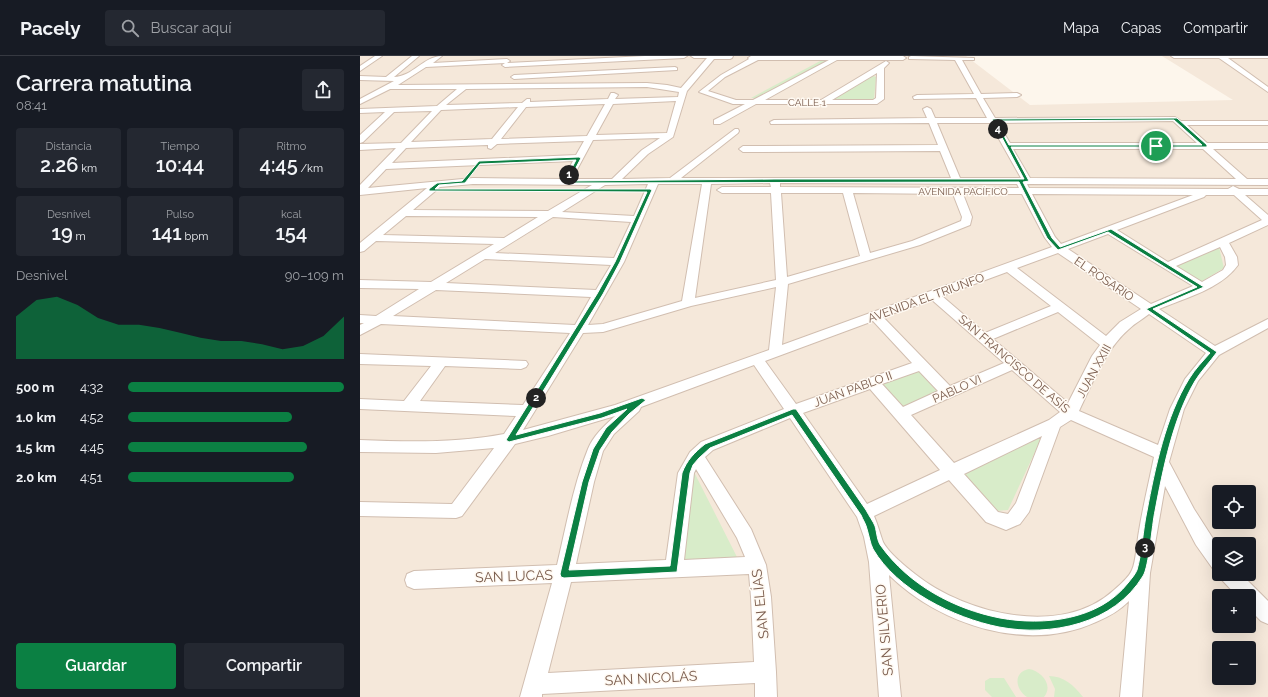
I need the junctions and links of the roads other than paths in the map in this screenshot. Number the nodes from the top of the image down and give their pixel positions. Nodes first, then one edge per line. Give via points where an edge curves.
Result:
1 (379, 56) edge
2 (416, 56) edge
3 (439, 56) edge
4 (676, 56) edge
5 (684, 56) edge
6 (694, 56) edge
7 (1174, 56) edge
8 (1268, 56) edge
9 (712, 57) edge
10 (730, 57) dead end
11 (758, 57) edge
12 (820, 57) edge
13 (836, 57) edge
14 (1222, 57) edge
15 (590, 58) edge
16 (740, 58) dead end
17 (890, 58) junction
18 (903, 58) dead end
19 (911, 58) dead end
20 (957, 58) junction
21 (972, 59) dead end
22 (424, 65) junction
23 (504, 66) edge
24 (806, 66) dead end
25 (881, 68) junction
26 (360, 69) edge
27 (585, 74) junction
28 (360, 78) edge
29 (387, 78) junction
30 (512, 78) dead end
31 (400, 79) junction
32 (677, 82) junction
33 (1257, 82) junction
34 (1268, 82) edge
35 (490, 86) junction
36 (541, 86) junction
37 (581, 86) junction
38 (619, 86) junction
39 (389, 87) junction
40 (463, 87) junction
41 (1268, 90) edge
42 (750, 95) dead end
43 (979, 95) junction
44 (1017, 95) dead end
45 (917, 97) dead end
46 (681, 99) junction
47 (360, 102) edge
48 (610, 102) junction
49 (754, 102) junction
50 (822, 102) junction
51 (732, 104) junction
52 (523, 105) junction
53 (439, 108) junction
54 (927, 109) dead end
55 (392, 110) junction
56 (360, 111) edge
57 (993, 120) junction
58 (932, 121) junction
59 (717, 122) dead end
60 (774, 122) dead end
61 (1268, 122) edge
62 (1180, 123) junction
63 (735, 131) dead end
64 (670, 135) junction
65 (590, 138) junction
66 (360, 140) edge
67 (495, 142) junction
68 (404, 145) junction
69 (1008, 146) junction
70 (1206, 146) junction
71 (1268, 146) edge
72 (360, 147) edge
73 (943, 148) junction
74 (743, 149) dead end
75 (579, 158) junction
76 (479, 162) junction
77 (384, 166) junction
78 (464, 182) junction
79 (566, 182) junction
80 (601, 182) junction
81 (614, 182) junction
82 (671, 182) junction
83 (1226, 182) junction
84 (1245, 182) junction
85 (1268, 182) edge
86 (1025, 184) junction
87 (775, 185) junction
88 (652, 186) junction
89 (706, 186) junction
90 (957, 186) junction
91 (435, 187) junction
92 (589, 190) junction
93 (847, 191) junction
94 (360, 192) edge
95 (1207, 192) junction
96 (1236, 192) junction
97 (1268, 192) edge
98 (403, 213) junction
99 (550, 214) junction
100 (636, 219) junction
101 (1268, 220) edge
102 (1109, 230) junction
103 (373, 238) junction
104 (506, 242) junction
105 (1223, 242) junction
106 (360, 249) edge
107 (1060, 249) junction
108 (483, 256) junction
109 (866, 258) junction
110 (618, 262) junction
111 (1168, 266) junction
112 (1009, 268) junction
113 (782, 282) junction
114 (360, 284) edge
115 (433, 286) junction
116 (1202, 287) junction
117 (600, 294) junction
118 (934, 295) junction
119 (688, 303) junction
120 (1060, 307) junction
121 (1149, 309) junction
122 (875, 316) junction
123 (360, 319) edge
124 (378, 320) junction
125 (1268, 323) edge
126 (579, 329) junction
127 (360, 331) edge
128 (1268, 333) edge
129 (984, 338) junction
130 (1234, 341) junction
131 (1108, 344) junction
132 (775, 352) junction
133 (1214, 352) junction
134 (360, 359) edge
135 (757, 359) junction
136 (442, 361) junction
137 (521, 364) dead end
138 (1014, 364) junction
139 (921, 365) junction
140 (872, 382) junction
141 (948, 393) junction
142 (642, 400) junction
143 (360, 404) edge
144 (408, 405) junction
145 (527, 411) junction
146 (793, 411) junction
147 (1070, 413) junction
148 (900, 414) junction
149 (1054, 424) junction
150 (509, 440) junction
151 (360, 446) edge
152 (696, 456) junction
153 (1163, 458) junction
154 (952, 472) junction
155 (360, 509) edge
156 (864, 513) junction
157 (876, 547) junction
158 (1212, 553) edge
159 (757, 565) junction
160 (674, 570) junction
161 (1141, 573) junction
162 (564, 574) junction
163 (414, 580) dead end
164 (1235, 581) edge
165 (1243, 589) edge
166 (1256, 603) edge
167 (1268, 614) edge
168 (766, 672) junction
169 (533, 690) edge
170 (766, 697) edge
171 (890, 697) edge
172 (1132, 697) edge

1 - 26 street
2 - 29 street
3 - 22 street
4 - 5 street
4 - 15 street
4 - 32 street
6 - 9 street
7 - 14 street
8 - 14 street
9 - 10 street
9 - 32 street
11 - 12 street
11 - 16 street
11 - 51 street, CALLE 1 via 723,76 703,92
12 - 13 street
12 - 24 street
13 - 17 street
13 - 49 street
14 - 33 street
15 - 23 street
15 - 27 street
17 - 18 street
17 - 25 street
19 - 20 street
20 - 21 street
20 - 43 street, EL ROSARIO
22 - 23 street
22 - 31 street
23 - 35 street
25 - 50 street
25 - 50 street, CALLE 1 via 878,102
27 - 30 street
27 - 32 street
27 - 37 street
28 - 29 street
29 - 31 street
31 - 39 street
32 - 38 street via 657,86
32 - 46 street
33 - 34 street
33 - 41 street
35 - 36 street
35 - 40 street
36 - 37 street
36 - 52 street
37 - 38 street
38 - 48 street
39 - 40 street
39 - 47 street
40 - 53 street
42 - 51 street
43 - 44 street
43 - 45 street
43 - 57 street, EL ROSARIO
46 - 48 street
46 - 64 street
48 - 52 street
48 - 65 street
49 - 50 street, CALLE 1
49 - 51 street, CALLE 1
49 - 59 street
52 - 53 street
52 - 67 street
53 - 55 street
53 - 68 street
54 - 58 street
55 - 56 street
55 - 66 street
57 - 58 street
57 - 62 street via 1175,119
57 - 69 street, EL ROSARIO
58 - 60 street
58 - 73 street
61 - 62 street
62 - 70 street
63 - 82 street
64 - 65 street
64 - 81 street via 645,152
65 - 67 street
65 - 75 street
67 - 68 street
67 - 76 street
68 - 72 street
68 - 77 street
69 - 70 street
69 - 86 street, EL ROSARIO
70 - 71 street
70 - 84 street
73 - 74 street
73 - 90 street
75 - 76 street
75 - 79 street
76 - 77 street
76 - 78 street
77 - 94 street
78 - 79 street
78 - 91 street
79 - 80 street
80 - 81 street
80 - 92 street
81 - 88 street
82 - 88 street
82 - 89 street
83 - 84 street, AVENIDA PACÍFICO
83 - 86 street, AVENIDA PACÍFICO
83 - 96 street
84 - 85 street, AVENIDA PACÍFICO
86 - 90 street, AVENIDA PACÍFICO
86 - 95 street, AVENIDA PACÍFICO
86 - 107 street, EL ROSARIO via 1050,238
87 - 89 street, AVENIDA PACÍFICO
87 - 90 street, AVENIDA PACÍFICO
87 - 93 street, AVENIDA PACÍFICO
87 - 113 street
88 - 89 street
88 - 92 street
88 - 100 street
89 - 119 street
90 - 93 street, AVENIDA PACÍFICO
90 - 109 street via 967,217 966,223 916,243
91 - 92 street
91 - 94 street
91 - 98 street
92 - 99 street
93 - 109 street
95 - 96 street, AVENIDA PACÍFICO
95 - 102 street, AVENIDA EL TRIUNFO
96 - 97 street, AVENIDA PACÍFICO
96 - 101 street
98 - 99 street
98 - 103 street
99 - 100 street
99 - 104 street
100 - 110 street
101 - 105 street
102 - 107 street, AVENIDA EL TRIUNFO
102 - 111 street
103 - 104 street
103 - 106 street
104 - 108 street
105 - 111 street
105 - 116 street, JUAN XXIII via 1232,265 1227,272
107 - 112 street, AVENIDA EL TRIUNFO
107 - 121 street, EL ROSARIO
108 - 110 street
108 - 115 street
109 - 113 street
110 - 117 street
111 - 116 street
112 - 118 street, AVENIDA EL TRIUNFO
112 - 120 street
113 - 119 street
113 - 132 street
114 - 115 street
115 - 117 street
115 - 124 street
116 - 121 street, JUAN XXIII
117 - 126 street
118 - 122 street, AVENIDA EL TRIUNFO
118 - 129 street, SAN FRANCISCO DE ASÍS
119 - 126 street via 603,328
120 - 129 street
120 - 131 street
121 - 131 street, JUAN XXIII via 1125,325
121 - 133 street, EL ROSARIO
122 - 132 street, AVENIDA EL TRIUNFO
122 - 139 street
123 - 124 street
124 - 126 street
124 - 127 street
125 - 130 street
126 - 145 street
128 - 130 street
129 - 138 street, SAN FRANCISCO DE ASÍS
130 - 133 street
131 - 147 street, JUAN XXIII via 1099,356
132 - 135 street, AVENIDA EL TRIUNFO
133 - 153 street via 1189,385 1178,409
134 - 136 street
135 - 142 street, AVENIDA EL TRIUNFO
135 - 146 street, SAN SILVERIO
136 - 137 street
136 - 144 street
138 - 141 street, PABLO VI
138 - 147 street, SAN FRANCISCO DE ASÍS
139 - 140 street, JUAN PABLO II
139 - 141 street
140 - 146 street, JUAN PABLO II
140 - 148 street
141 - 148 street, PABLO VI
142 - 150 street, AVENIDA EL TRIUNFO via 602,415
142 - 162 street, AVENIDA EL TRIUNFO via 609,430 596,449
143 - 144 street
144 - 145 street
145 - 150 street
146 - 152 street, JUAN PABLO II via 724,438
146 - 156 street, SAN SILVERIO
147 - 149 street, JUAN XXIII
147 - 153 street, SAN FRANCISCO DE ASÍS
148 - 154 street
149 - 154 street, JUAN XXIII
149 - 154 street via 1023,507 1014,520 1006,522 992,517
150 - 151 street, AVENIDA EL TRIUNFO via 463,446
150 - 155 street via 456,511
152 - 159 street, SAN ELÍAS via 745,535
152 - 160 street, JUAN PABLO II via 686,473
153 - 158 street via 1178,498
153 - 161 street
154 - 156 street, JUAN XXIII
156 - 157 street, SAN SILVERIO via 871,526
157 - 161 street via 895,569 920,589 948,606 980,618 1014,625 1047,626 1078,620 1104,609 1126,593
157 - 171 street, SAN SILVERIO
159 - 160 street, SAN LUCAS
159 - 168 street, SAN ELÍAS via 762,596
160 - 162 street, SAN LUCAS
161 - 172 street
162 - 163 street, SAN LUCAS
162 - 169 street, AVENIDA EL TRIUNFO
164 - 165 street
166 - 167 street
168 - 169 street, SAN NICOLÁS
168 - 170 street, SAN ELÍAS

